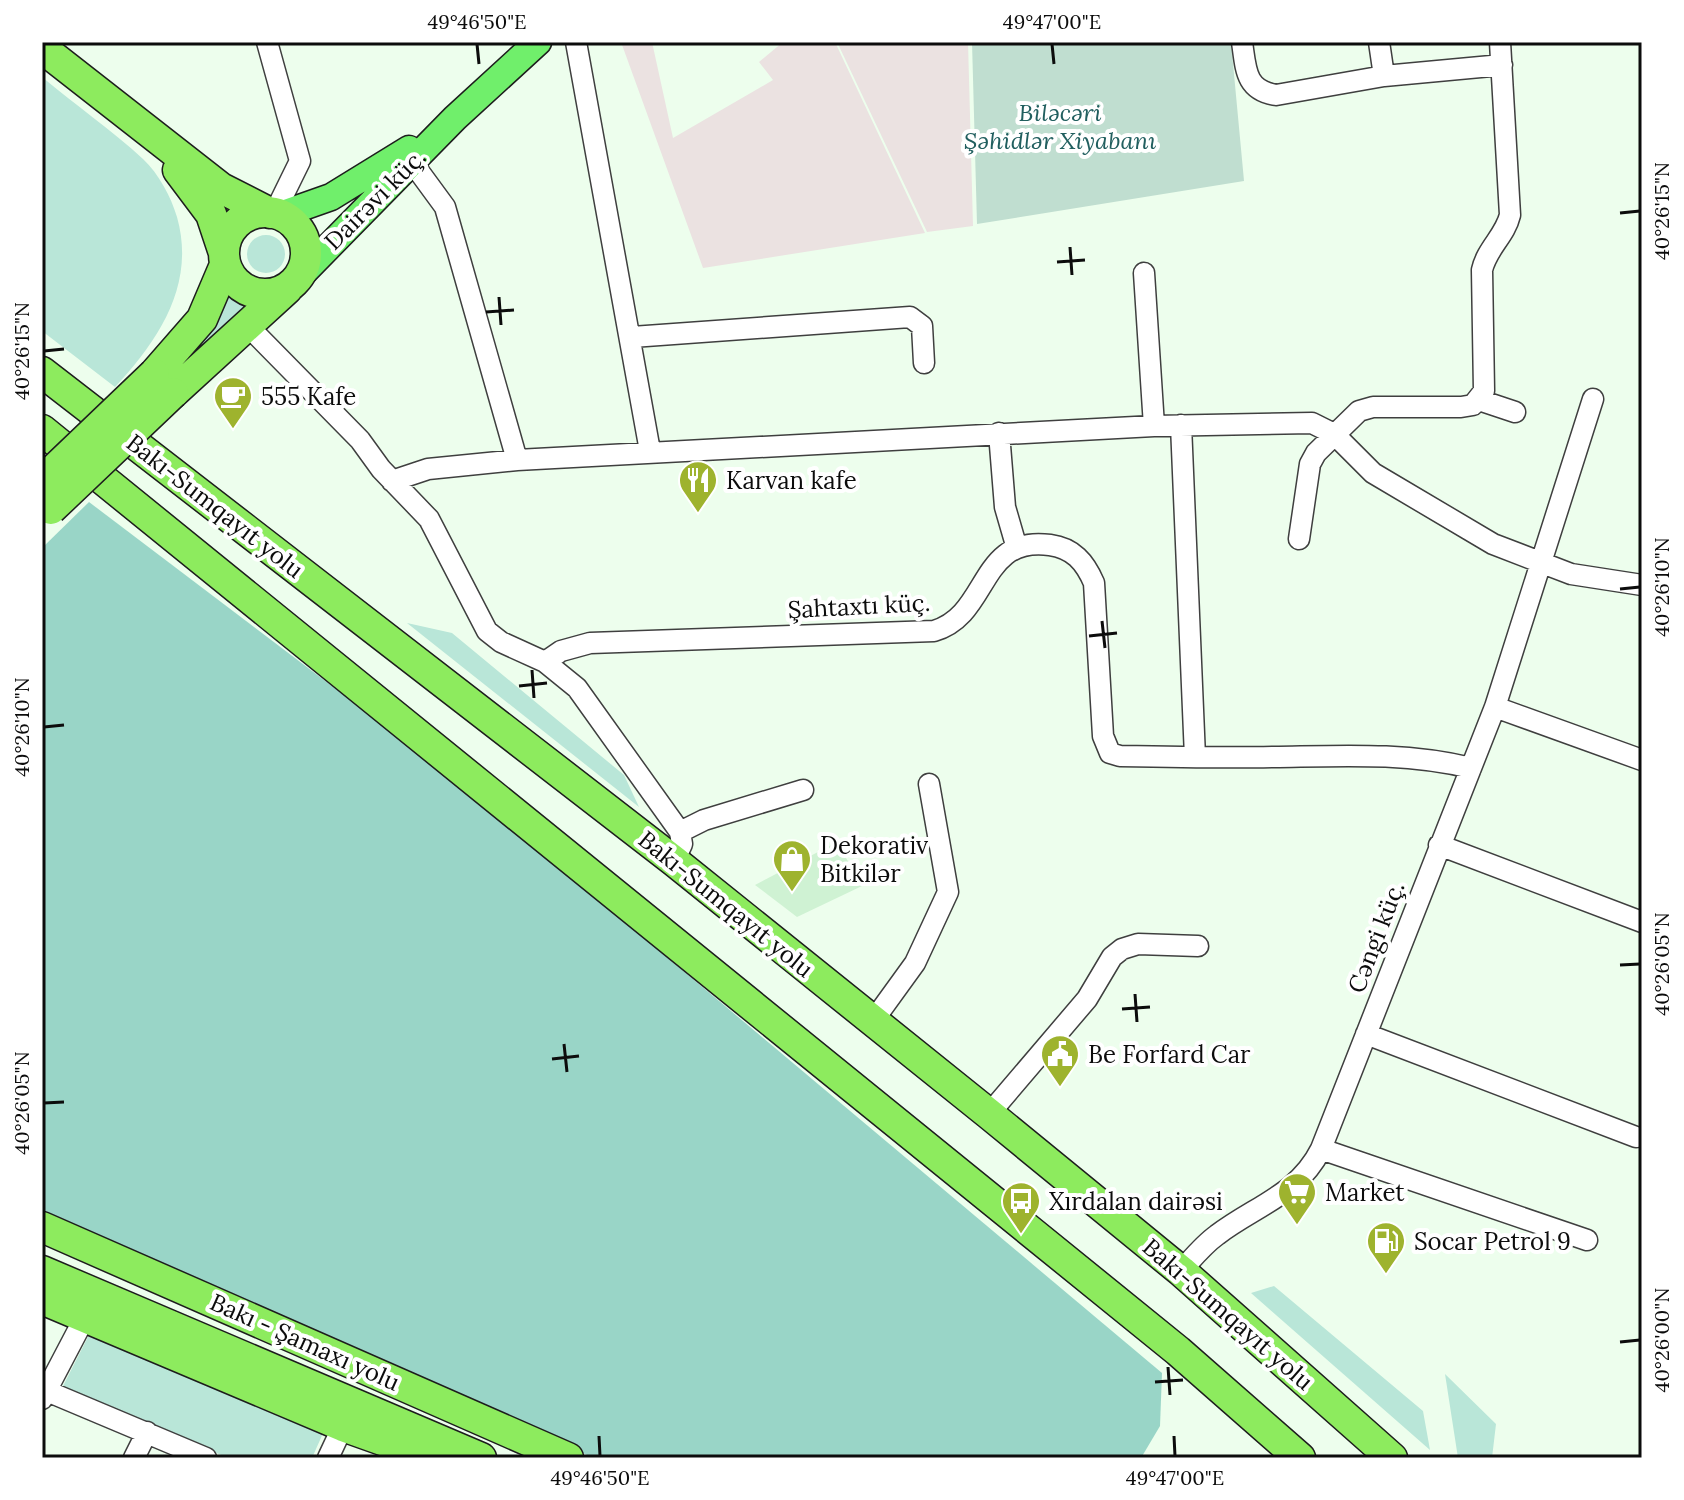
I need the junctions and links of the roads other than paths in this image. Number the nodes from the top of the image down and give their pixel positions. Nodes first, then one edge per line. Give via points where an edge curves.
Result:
1 (267, 42) edge
2 (538, 42) edge
3 (576, 42) edge
4 (1242, 42) edge
5 (1379, 42) edge
6 (1500, 42) edge
7 (42, 48) edge
8 (1502, 65) junction
9 (1384, 76) junction
10 (455, 118) junction
11 (145, 132) junction
12 (412, 162) junction
13 (275, 214) junction
14 (224, 257) junction
15 (1144, 273) dead end
16 (293, 283) junction
17 (247, 325) junction
18 (632, 337) junction
19 (924, 363) dead end
20 (42, 372) edge
21 (164, 383) junction
22 (1593, 399) dead end
23 (1479, 400) junction
24 (1515, 412) dead end
25 (1181, 425) junction
26 (1154, 426) junction
27 (42, 430) edge
28 (999, 433) junction
29 (1334, 434) junction
30 (650, 451) junction
31 (517, 460) junction
32 (392, 481) junction
33 (45, 503) edge
34 (1299, 539) dead end
35 (1016, 545) junction
36 (1540, 564) junction
37 (1642, 585) edge
38 (545, 662) junction
39 (1495, 707) junction
40 (1195, 757) junction
41 (1642, 760) edge
42 (1471, 768) junction
43 (929, 784) dead end
44 (803, 790) dead end
45 (1439, 845) junction
46 (677, 846) junction
47 (1642, 922) edge
48 (1198, 946) dead end
49 (873, 1021) junction
50 (1366, 1034) junction
51 (989, 1114) junction
52 (1636, 1137) dead end
53 (1321, 1149) junction
54 (42, 1227) edge
55 (1587, 1240) dead end
56 (42, 1253) edge
57 (42, 1271) edge
58 (1181, 1271) junction
59 (42, 1299) edge
60 (85, 1317) junction
61 (43, 1393) edge
62 (347, 1413) junction
63 (147, 1432) junction
64 (134, 1458) edge
65 (206, 1458) edge
66 (328, 1458) edge
67 (433, 1458) edge
68 (481, 1458) edge
69 (568, 1458) edge
70 (1300, 1458) edge
71 (1392, 1458) edge

1 - 13 street via 300,161
2 - 10 main road, Dairəvi küç.
3 - 18 street
4 - 9 street via 1247,79 1260,93 1276,95
5 - 9 street
6 - 8 street
7 - 11 highway
8 - 9 street
8 - 23 street via 1510,215 1482,270 1484,391
10 - 12 main road, Dairəvi küç.
10 - 13 main road, Dairəvi küç. via 351,186
11 - 13 highway via 237,199
11 - 14 highway via 200,197 217,228
12 - 16 main road, Dairəvi küç.
12 - 31 street via 445,207
13 - 14 highway via 244,217 226,237
13 - 16 highway via 298,228 306,249
14 - 16 highway via 230,277 252,293 265,295
14 - 21 highway via 202,319
15 - 26 street
16 - 17 highway
17 - 21 highway
17 - 32 street via 360,440
18 - 19 street via 910,317 922,326
18 - 30 street
20 - 46 highway, Bakı-Sumqayıt yolu
21 - 33 highway, bridge
22 - 36 street, Cəngi küç.
23 - 24 street
23 - 29 street via 1461,407 1367,408
25 - 26 street
25 - 29 street via 1294,421
25 - 40 street
26 - 28 street
27 - 70 highway, Bakı-Sumqayıt yolu via 1178,1351
28 - 30 street
28 - 35 street via 1005,507
29 - 34 street via 1310,464
29 - 36 street via 1384,480 1493,544
30 - 31 street
31 - 32 street via 428,469
32 - 38 street via 429,519 487,631
35 - 38 street, Şahtaxtı küç. via 960,617 934,631 590,643
35 - 40 street via 1058,546 1077,555 1090,574 1098,601 1103,736 1110,753
36 - 37 street
36 - 39 street, Cəngi küç.
38 - 46 street via 577,688
39 - 41 street
39 - 42 street, Cəngi küç.
40 - 42 street via 1362,754
42 - 45 street, Cəngi küç.
43 - 49 street via 948,892 915,963
44 - 46 street via 704,820
45 - 47 street
45 - 50 street, Cəngi küç.
46 - 49 highway, Bakı-Sumqayıt yolu
48 - 51 street via 1138,944 1112,957 1087,999
49 - 51 highway, Bakı-Sumqayıt yolu
50 - 52 street
50 - 53 street, Cəngi küç.
51 - 58 highway, Bakı-Sumqayıt yolu
53 - 55 street
53 - 58 street, Cəngi küç. via 1293,1187 1218,1234
54 - 69 highway, Bakı - Şamaxı yolu
56 - 62 highway via 221,1333
57 - 62 highway, Bakı - Şamaxı yolu
58 - 71 highway, Bakı-Sumqayıt yolu
59 - 60 highway, Bakı - Şamaxı yolu
60 - 61 street
60 - 62 highway, Bakı - Şamaxı yolu
61 - 63 street
62 - 66 street
62 - 67 highway, Bakı - Şamaxı yolu
62 - 68 highway, Bakı - Şamaxı yolu
63 - 64 street
63 - 65 street

